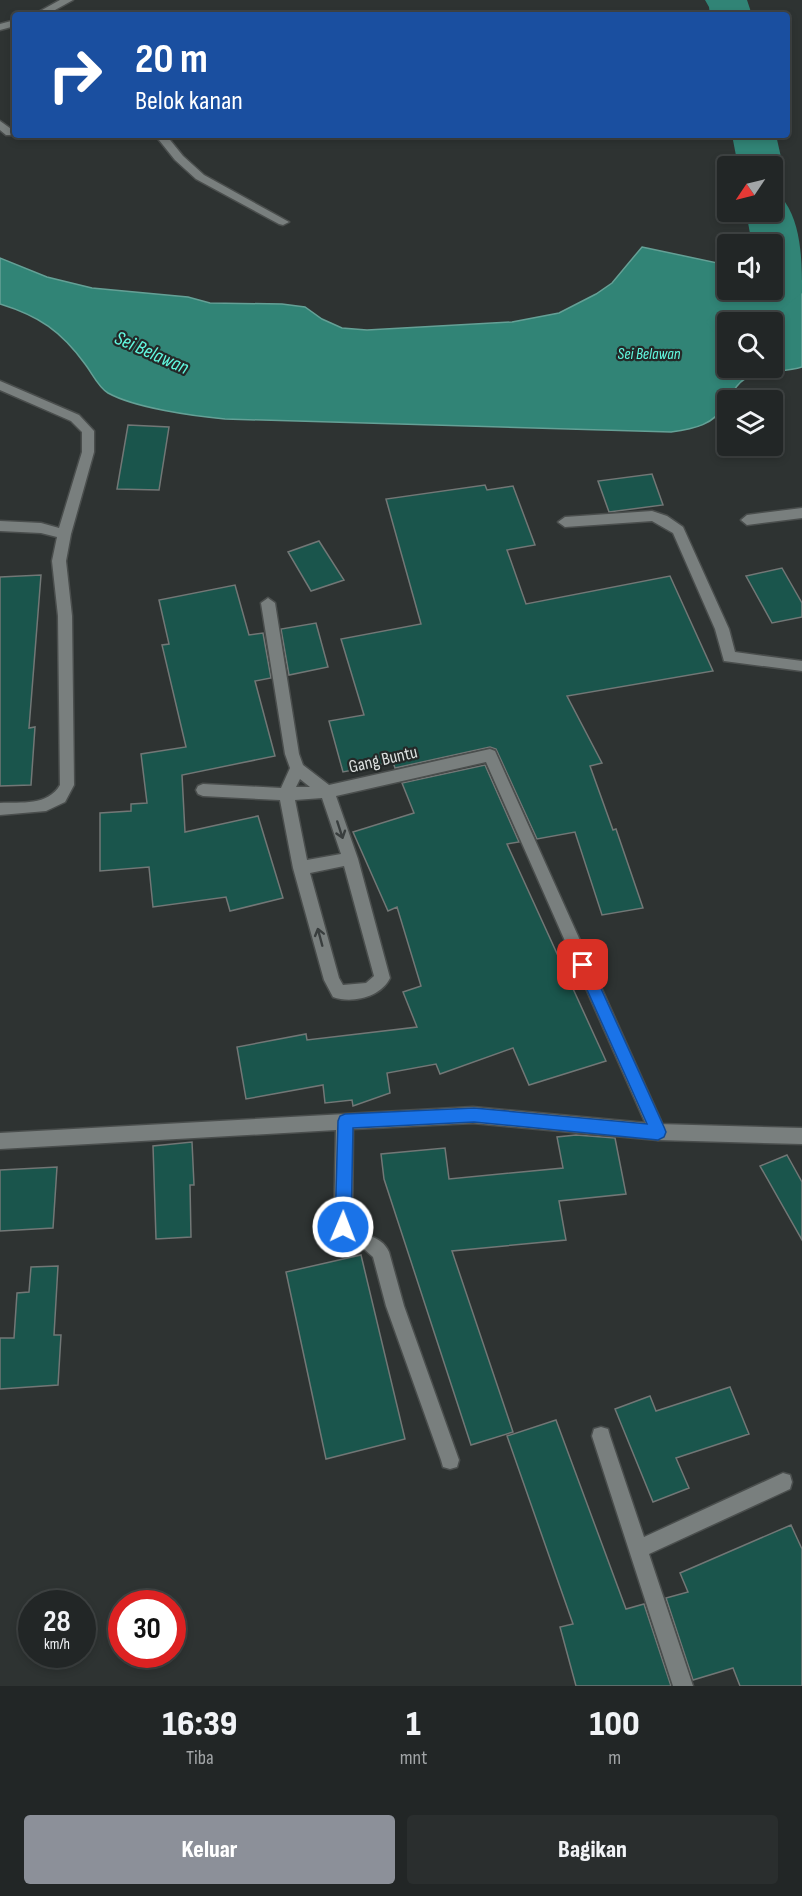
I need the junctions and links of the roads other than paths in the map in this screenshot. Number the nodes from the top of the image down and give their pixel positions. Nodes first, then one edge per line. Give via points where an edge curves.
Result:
1 (68, 0) edge
2 (44, 12) edge
3 (0, 124) edge
4 (10, 133) dead end
5 (162, 138) edge
6 (283, 222) dead end
7 (0, 385) edge
8 (802, 513) edge
9 (747, 520) dead end
10 (565, 522) dead end
11 (0, 526) edge
12 (64, 534) junction
13 (268, 603) dead end
14 (802, 666) edge
15 (297, 768) junction
16 (203, 790) dead end
17 (327, 792) junction
18 (286, 794) junction
19 (0, 809) edge
20 (350, 859) junction
21 (302, 868) junction
22 (345, 1121) junction
23 (658, 1132) junction
24 (802, 1136) edge
25 (0, 1141) edge
26 (601, 1437) dead end
27 (450, 1460) dead end
28 (783, 1482) dead end
29 (637, 1550) junction
30 (683, 1686) edge

1 - 2 street
3 - 4 street
5 - 6 street via 200,177
7 - 12 street via 75,418 88,432 88,452
8 - 9 street
10 - 14 street via 652,516 662,519 678,530 722,629 729,657
11 - 12 street via 41,528
12 - 19 street via 59,561 65,616 67,785 60,798 41,807
13 - 15 street
15 - 17 street
15 - 18 street
16 - 18 street, Gang Buntu
17 - 18 street, Gang Buntu
17 -> 20 street
17 - 23 street, Gang Buntu via 490,755
18 - 21 street
20 - 21 street
20 -> 21 street via 382,978 369,990 339,992 334,987
22 - 23 street via 474,1115
22 - 25 street
22 - 27 street via 343,1227 348,1234 380,1252 395,1306
23 - 24 street
26 - 29 street
28 - 29 street
29 - 30 street

